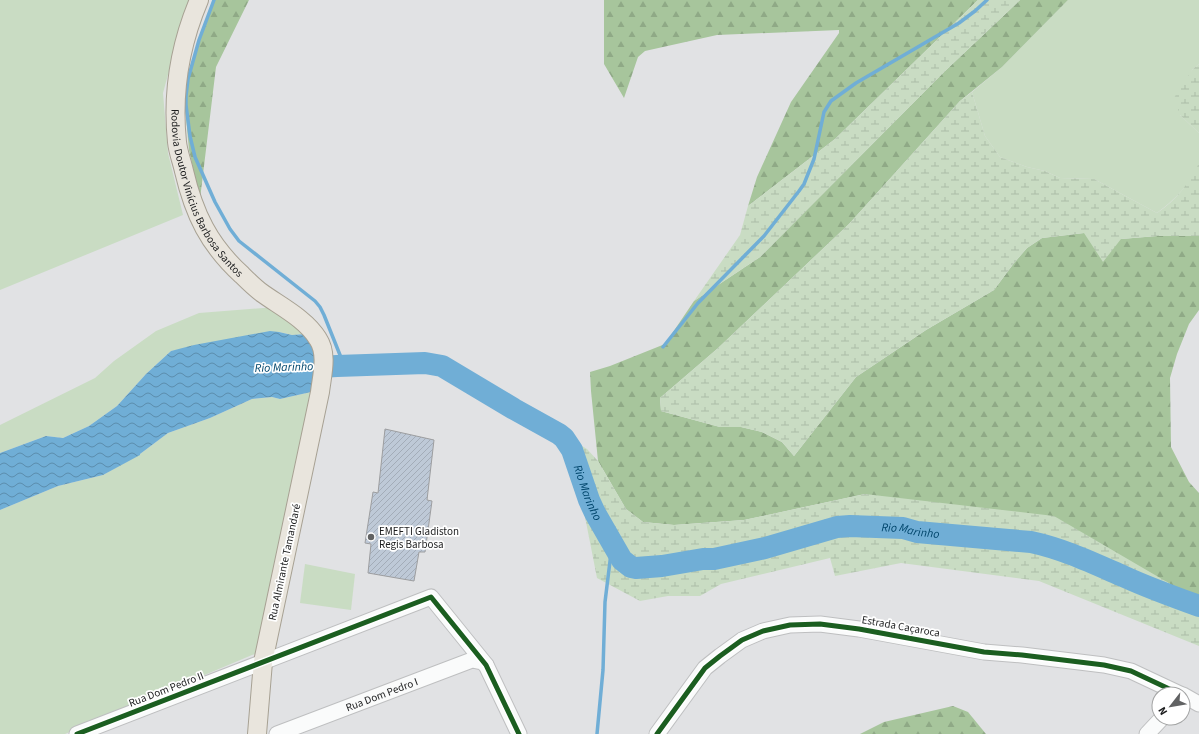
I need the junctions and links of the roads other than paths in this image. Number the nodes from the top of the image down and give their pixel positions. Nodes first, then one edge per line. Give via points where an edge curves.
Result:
1 (199, 0) edge
2 (323, 350) joint
3 (263, 662) junction
4 (486, 665) junction
5 (1162, 686) edge
6 (1154, 726) edge
7 (77, 734) edge
8 (257, 734) edge
9 (277, 734) edge
10 (519, 734) edge
11 (657, 734) edge
12 (1147, 734) edge

1 - 2 main road, Rodovia Doutor Vinícius Barbosa Santos via 191,18 178,71 175,106 177,143 192,203 203,228 220,252 262,293 301,321 318,339
2 - 3 main road, Rua Almirante Tamandaré via 320,392
3 - 4 street, Rua Dom Pedro II via 431,597
3 - 7 street, Rua Dom Pedro II
3 - 8 main road, Rua Almirante Tamandaré
4 - 9 street, Rua Dom Pedro I via 472,660
4 - 10 street
5 - 11 street, Estrada Caçaroca via 1131,671 1104,665 984,652 820,624 790,625 762,631 742,640 705,668
6 - 12 street

